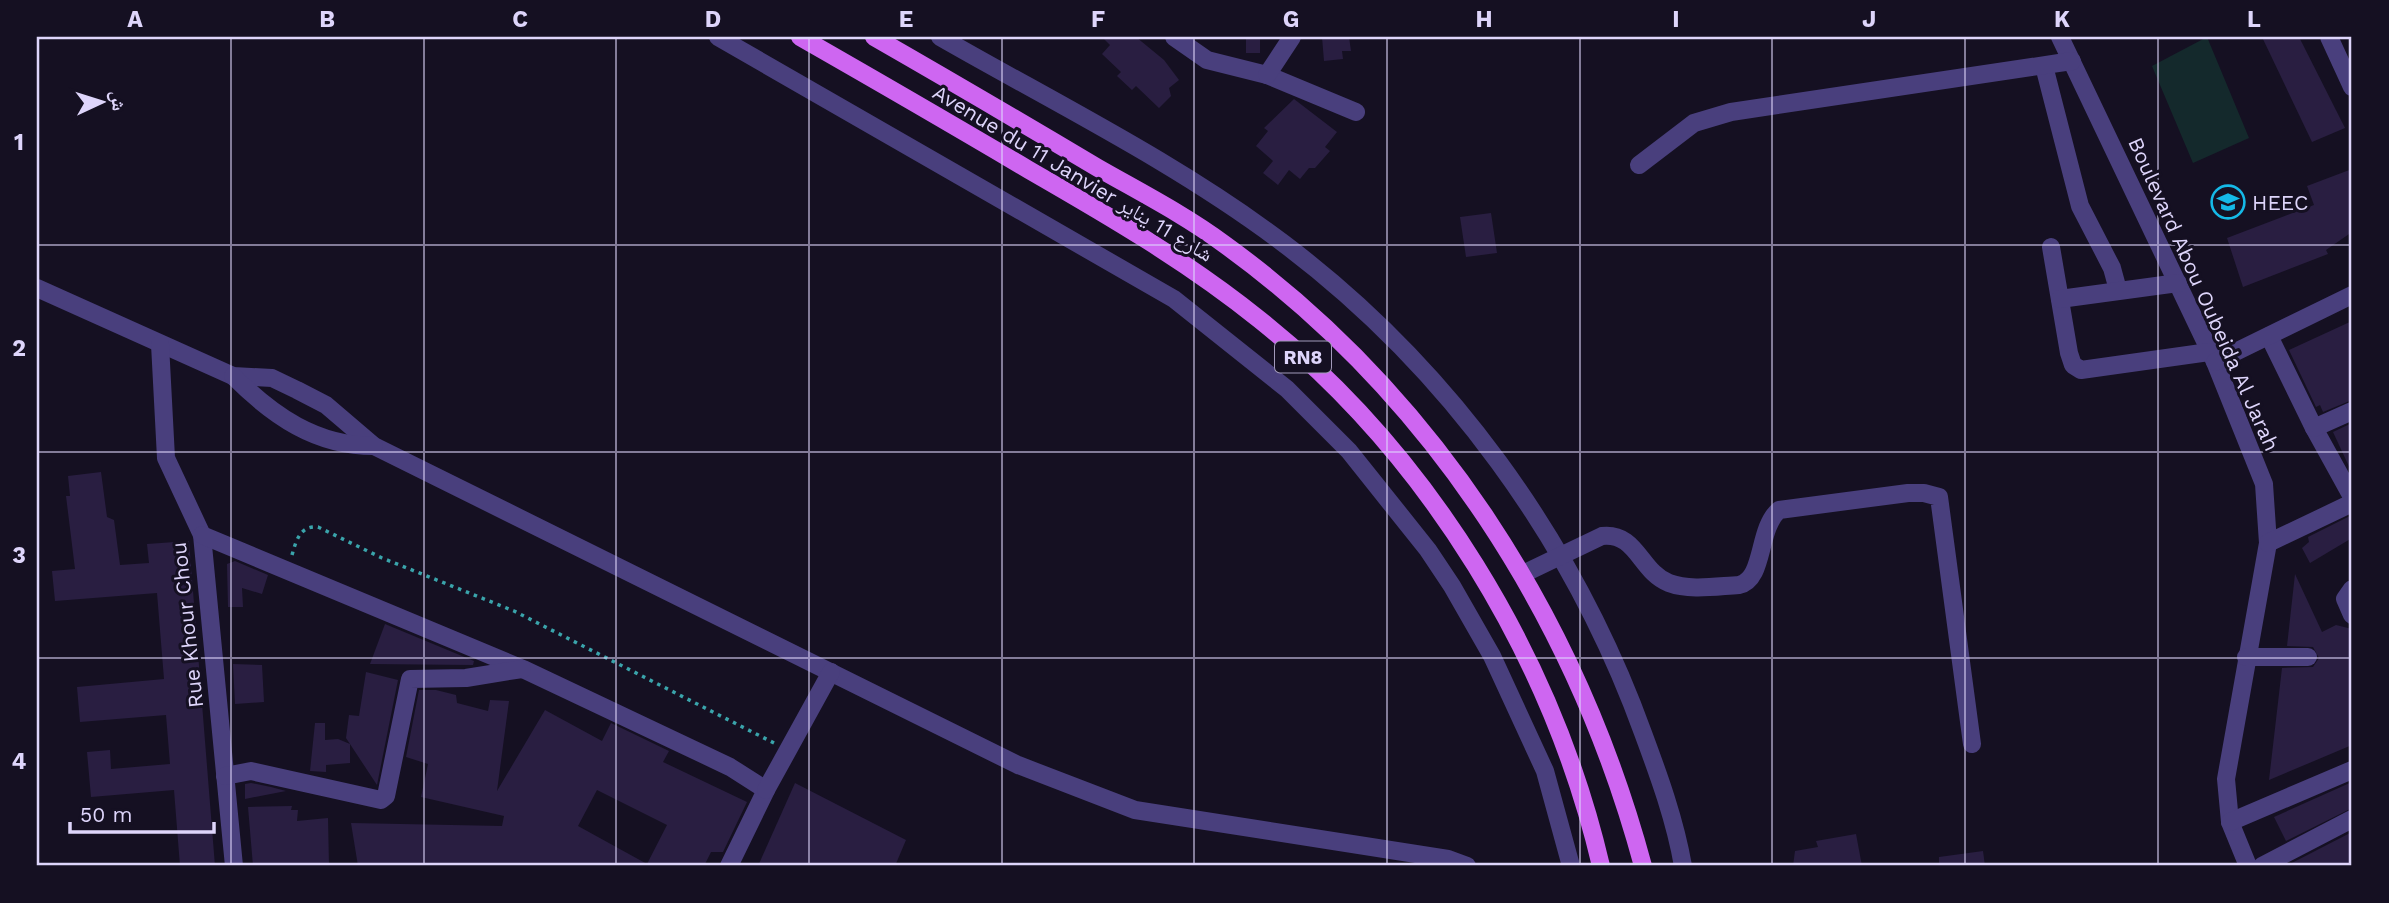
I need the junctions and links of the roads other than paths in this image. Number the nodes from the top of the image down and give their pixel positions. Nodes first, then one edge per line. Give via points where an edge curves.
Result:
1 (718, 37) edge
2 (800, 37) edge
3 (874, 37) edge
4 (940, 37) edge
5 (1174, 37) edge
6 (1292, 37) edge
7 (2060, 37) edge
8 (2329, 37) edge
9 (2072, 61) junction
10 (2044, 66) junction
11 (1267, 75) junction
12 (2352, 87) edge
13 (1356, 112) dead end
14 (1639, 165) dead end
15 (2051, 247) dead end
16 (2178, 283) junction
17 (37, 288) edge
18 (2118, 290) junction
19 (2352, 295) edge
20 (2060, 299) junction
21 (2269, 336) junction
22 (160, 344) junction
23 (2212, 357) junction
24 (233, 376) junction
25 (2352, 411) edge
26 (2314, 428) junction
27 (374, 446) junction
28 (2352, 498) edge
29 (2352, 503) edge
30 (202, 536) junction
31 (2268, 542) junction
32 (1560, 556) junction
33 (1523, 574) junction
34 (2352, 589) edge
35 (2352, 615) edge
36 (2246, 657) junction
37 (2308, 657) dead end
38 (523, 669) junction
39 (831, 672) junction
40 (1972, 744) dead end
41 (2352, 770) edge
42 (225, 776) junction
43 (766, 790) junction
44 (2352, 819) edge
45 (2230, 822) junction
46 (234, 866) edge
47 (729, 866) edge
48 (1467, 866) edge
49 (1571, 866) edge
50 (1601, 866) edge
51 (1643, 866) edge
52 (1683, 866) edge
53 (2248, 866) edge
54 (2262, 866) edge

1 - 49 street via 1174,299 1287,389 1349,451 1429,550 1452,586 1492,656 1545,771
2 - 50 main road, Avenue du 11 Janvier شارع 11 يناير / RN8 via 1167,252 1261,321 1332,384 1428,496 1504,616 1564,747
3 - 33 main road, Avenue du 11 Janvier شارع 11 يناير / RN8 via 1222,242 1285,290 1342,342 1410,416 1467,489
4 - 32 street via 1192,181 1283,243 1343,292 1445,392
5 - 11 street via 1207,60
6 - 11 street
7 - 9 street, Boulevard Abou Oubeida Al Jarah
8 - 12 street
9 - 10 street
9 - 16 street, Boulevard Abou Oubeida Al Jarah
10 - 14 street via 1731,112 1694,124
10 - 18 street via 2080,206 2112,268
11 - 13 street
15 - 20 street
16 - 18 street
16 - 23 street, Boulevard Abou Oubeida Al Jarah
17 - 22 street
18 - 20 street
19 - 21 street
20 - 23 street via 2069,353 2073,365 2081,370
21 - 23 street
21 - 26 street
22 - 24 street
22 - 30 street, Rue Khour Chou via 166,458
23 - 31 street, Boulevard Abou Oubeida Al Jarah via 2264,484
24 - 27 street via 272,378 298,390 333,411
24 - 27 street via 258,401 301,430 350,446
25 - 26 street
26 - 28 street
27 - 39 street
29 - 31 street
30 - 38 street
30 - 42 street, Rue Khour Chou
31 - 36 street, Boulevard Abou Oubeida Al Jarah
32 - 33 street
32 - 40 street via 1602,536 1616,536 1626,540 1653,572 1671,584 1740,585 1755,574 1765,529 1779,510 1908,493 1939,497
32 - 52 street via 1626,687 1662,785
33 - 51 main road, Avenue du 11 Janvier شارع 11 يناير / RN8 via 1597,725
34 - 35 street via 2345,599
36 - 37 street
36 - 45 street, Boulevard Abou Oubeida Al Jarah via 2226,779
38 - 42 street via 466,678 410,679 386,796 381,800 251,771
38 - 43 street via 730,767
39 - 43 street
39 - 48 street via 1018,765 1135,810 1448,859
41 - 45 street
42 - 46 street, Rue Khour Chou
43 - 47 street
44 - 54 street
45 - 53 street, Boulevard Abou Oubeida Al Jarah

